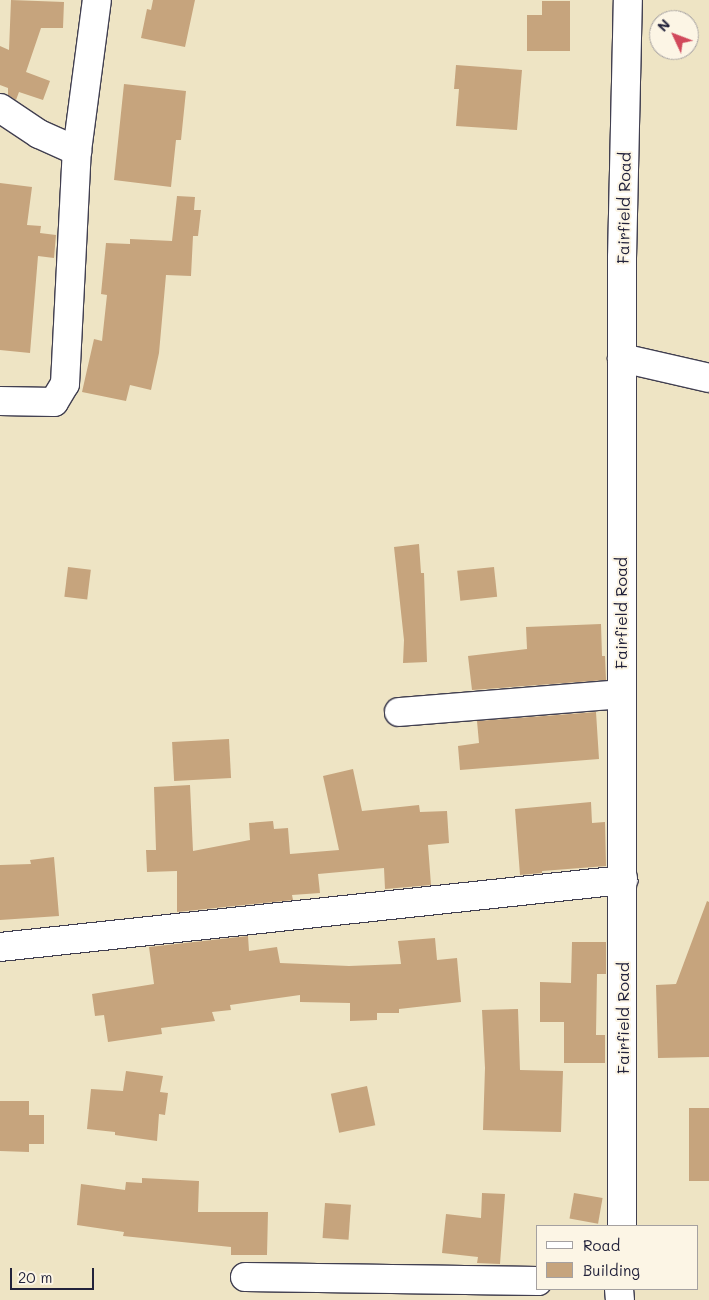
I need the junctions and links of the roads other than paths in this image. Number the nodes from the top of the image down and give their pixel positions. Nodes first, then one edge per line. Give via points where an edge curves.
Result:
1 (97, 0) edge
2 (628, 0) edge
3 (0, 108) edge
4 (77, 151) junction
5 (622, 358) junction
6 (709, 378) edge
7 (0, 401) edge
8 (621, 694) junction
9 (399, 712) dead end
10 (623, 880) junction
11 (0, 947) edge
12 (622, 1225) edge
13 (245, 1277) dead end
14 (536, 1281) edge

1 - 4 street
2 - 5 street, Fairfield Road
3 - 4 street via 39,134
4 - 7 street via 65,384 54,402
5 - 6 street
5 - 8 street, Fairfield Road
8 - 9 street
8 - 10 street, Fairfield Road
10 - 11 street
10 - 12 street, Fairfield Road
13 - 14 street

